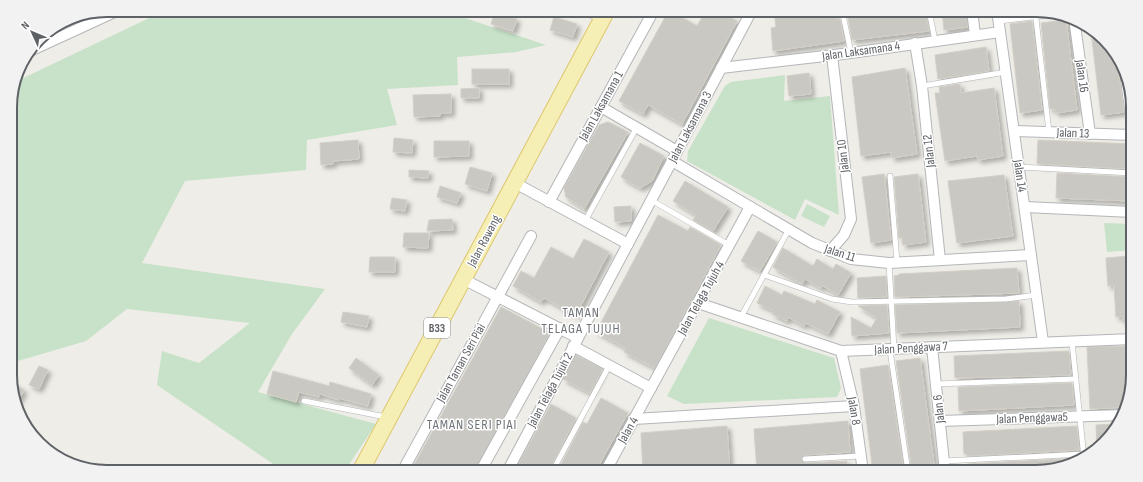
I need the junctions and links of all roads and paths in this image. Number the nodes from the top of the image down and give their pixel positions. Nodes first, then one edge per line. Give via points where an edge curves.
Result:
1 (99, 17) edge
2 (603, 17) edge
3 (650, 17) edge
4 (748, 17) edge
5 (843, 17) edge
6 (930, 17) edge
7 (973, 17) edge
8 (998, 17) edge
9 (1036, 17) joint
10 (1075, 26) edge
11 (999, 27) junction
12 (976, 35) junction
13 (52, 40) edge
14 (935, 41) junction
15 (915, 43) junction
16 (851, 53) junction
17 (832, 56) junction
18 (721, 68) junction
19 (1006, 72) junction
20 (922, 86) junction
21 (601, 107) junction
22 (637, 127) junction
23 (1014, 131) junction
24 (1049, 132) junction
25 (1090, 134) junction
26 (1126, 135) edge
27 (677, 151) junction
28 (672, 161) junction
29 (1019, 167) junction
30 (1126, 173) edge
31 (890, 176) dead end
32 (515, 183) junction
33 (651, 200) junction
34 (549, 202) junction
35 (750, 207) junction
36 (1025, 207) junction
37 (1126, 212) edge
38 (585, 221) junction
39 (789, 229) junction
40 (531, 236) dead end
41 (628, 244) junction
42 (729, 245) junction
43 (830, 251) junction
44 (1031, 255) junction
45 (940, 260) junction
46 (893, 262) junction
47 (764, 275) junction
48 (463, 279) junction
49 (1037, 295) junction
50 (498, 297) junction
51 (698, 303) junction
52 (892, 303) junction
53 (741, 317) junction
54 (560, 328) junction
55 (1126, 339) edge
56 (576, 342) junction
57 (1043, 342) junction
58 (1072, 342) junction
59 (932, 347) junction
60 (892, 349) junction
61 (841, 351) junction
62 (609, 366) junction
63 (1076, 379) junction
64 (936, 384) junction
65 (651, 388) junction
66 (304, 401) dead end
67 (854, 406) junction
68 (1116, 415) edge
69 (1080, 416) junction
70 (389, 418) junction
71 (634, 419) junction
72 (940, 421) junction
73 (1084, 451) edge
74 (860, 456) junction
75 (1075, 456) edge
76 (805, 459) dead end
77 (944, 461) junction
78 (364, 465) edge
79 (406, 465) edge
80 (484, 465) edge
81 (510, 465) edge
82 (556, 465) edge
83 (609, 465) edge
84 (862, 465) edge
85 (907, 465) edge
86 (944, 465) edge

1 - 13 street
2 - 32 main road, Jalan Rawang / B33
3 - 21 street, Jalan Laksamana 1
4 - 18 street, Jalan Laksamana 3
5 - 16 lane
6 - 14 lane
7 - 12 street
8 - 11 street, Jalan 14
9 - 11 lane
9 - 24 lane
10 - 25 street, Jalan 16
11 - 12 street, Jalan Laksamana 4
11 - 19 street, Jalan 14
12 - 14 street, Jalan Laksamana 4
14 - 15 street, Jalan Laksamana 4
15 - 16 street, Jalan Laksamana 4
15 - 20 street, Jalan 12
16 - 17 street, Jalan Laksamana 4
17 - 18 street, Jalan Laksamana 4
17 - 43 street, Jalan 10 via 851,219 844,234
18 - 27 street, Jalan Laksamana 3
19 - 20 lane
19 - 23 street, Jalan 14
20 - 45 street, Jalan 12
21 - 22 street
21 - 34 street, Jalan Laksamana 1
22 - 27 street
22 - 38 lane
23 - 24 street, Jalan 13
23 - 29 street, Jalan 14
24 - 25 street, Jalan 13
25 - 26 street, Jalan 13
27 - 28 street, Jalan Laksamana 3
28 - 33 street, Jalan Laksamana 3
28 - 35 street, Jalan 11
29 - 30 lane
29 - 36 street, Jalan 14
31 - 46 lane
32 - 34 street
32 - 48 main road, Jalan Rawang / B33
33 - 41 street, Jalan Laksamana 3
33 - 42 lane
34 - 38 street
35 - 39 street, Jalan 11
35 - 42 street, Jalan Telaga Tujuh 4
36 - 37 street
36 - 44 street, Jalan 14
38 - 41 street
39 - 43 street, Jalan 11
39 - 47 lane
40 - 50 street, Jalan Taman Seri Piai
41 - 56 street, Jalan Telaga Tujuh 2
42 - 51 street, Jalan Telaga Tujuh 4
43 - 46 street, Jalan 11 via 851,259
44 - 45 street, Jalan 11
44 - 49 street, Jalan 14
45 - 46 street, Jalan 11
46 - 52 lane
47 - 52 lane via 832,299
47 - 53 lane
48 - 50 street
48 - 70 main road, Jalan Rawang / B33
49 - 52 lane via 1006,299
49 - 57 street, Jalan 14
50 - 54 street
50 - 79 street, Jalan Taman Seri Piai
51 - 53 street, Jalan Penggawa 7
51 - 65 street, Jalan Telaga Tujuh 4
52 - 60 lane
53 - 61 street, Jalan Penggawa 7
54 - 56 street
54 - 80 street
55 - 58 street, Jalan Penggawa 7
56 - 62 street
56 - 81 street, Jalan Telaga Tujuh 2
57 - 58 street, Jalan Penggawa 7
57 - 59 street, Jalan Penggawa 7
58 - 63 lane
59 - 60 street, Jalan Penggawa 7
59 - 64 street, Jalan 6
60 - 61 street, Jalan Penggawa 7
60 - 85 lane
61 - 67 street, Jalan 8
62 - 65 street
62 - 82 lane
63 - 64 lane
63 - 69 lane
64 - 72 street, Jalan 6
65 - 71 street, Jalan 4
66 - 70 lane
67 - 71 street
67 - 74 street, Jalan 8
68 - 69 street, Jalan Penggawa5
69 - 72 street, Jalan Penggawa5
69 - 73 lane
70 - 78 main road, Jalan Rawang / B33
71 - 83 street, Jalan 4
72 - 77 street, Jalan 6
74 - 76 lane
74 - 84 street, Jalan 8
75 - 77 lane
77 - 86 street, Jalan 6

